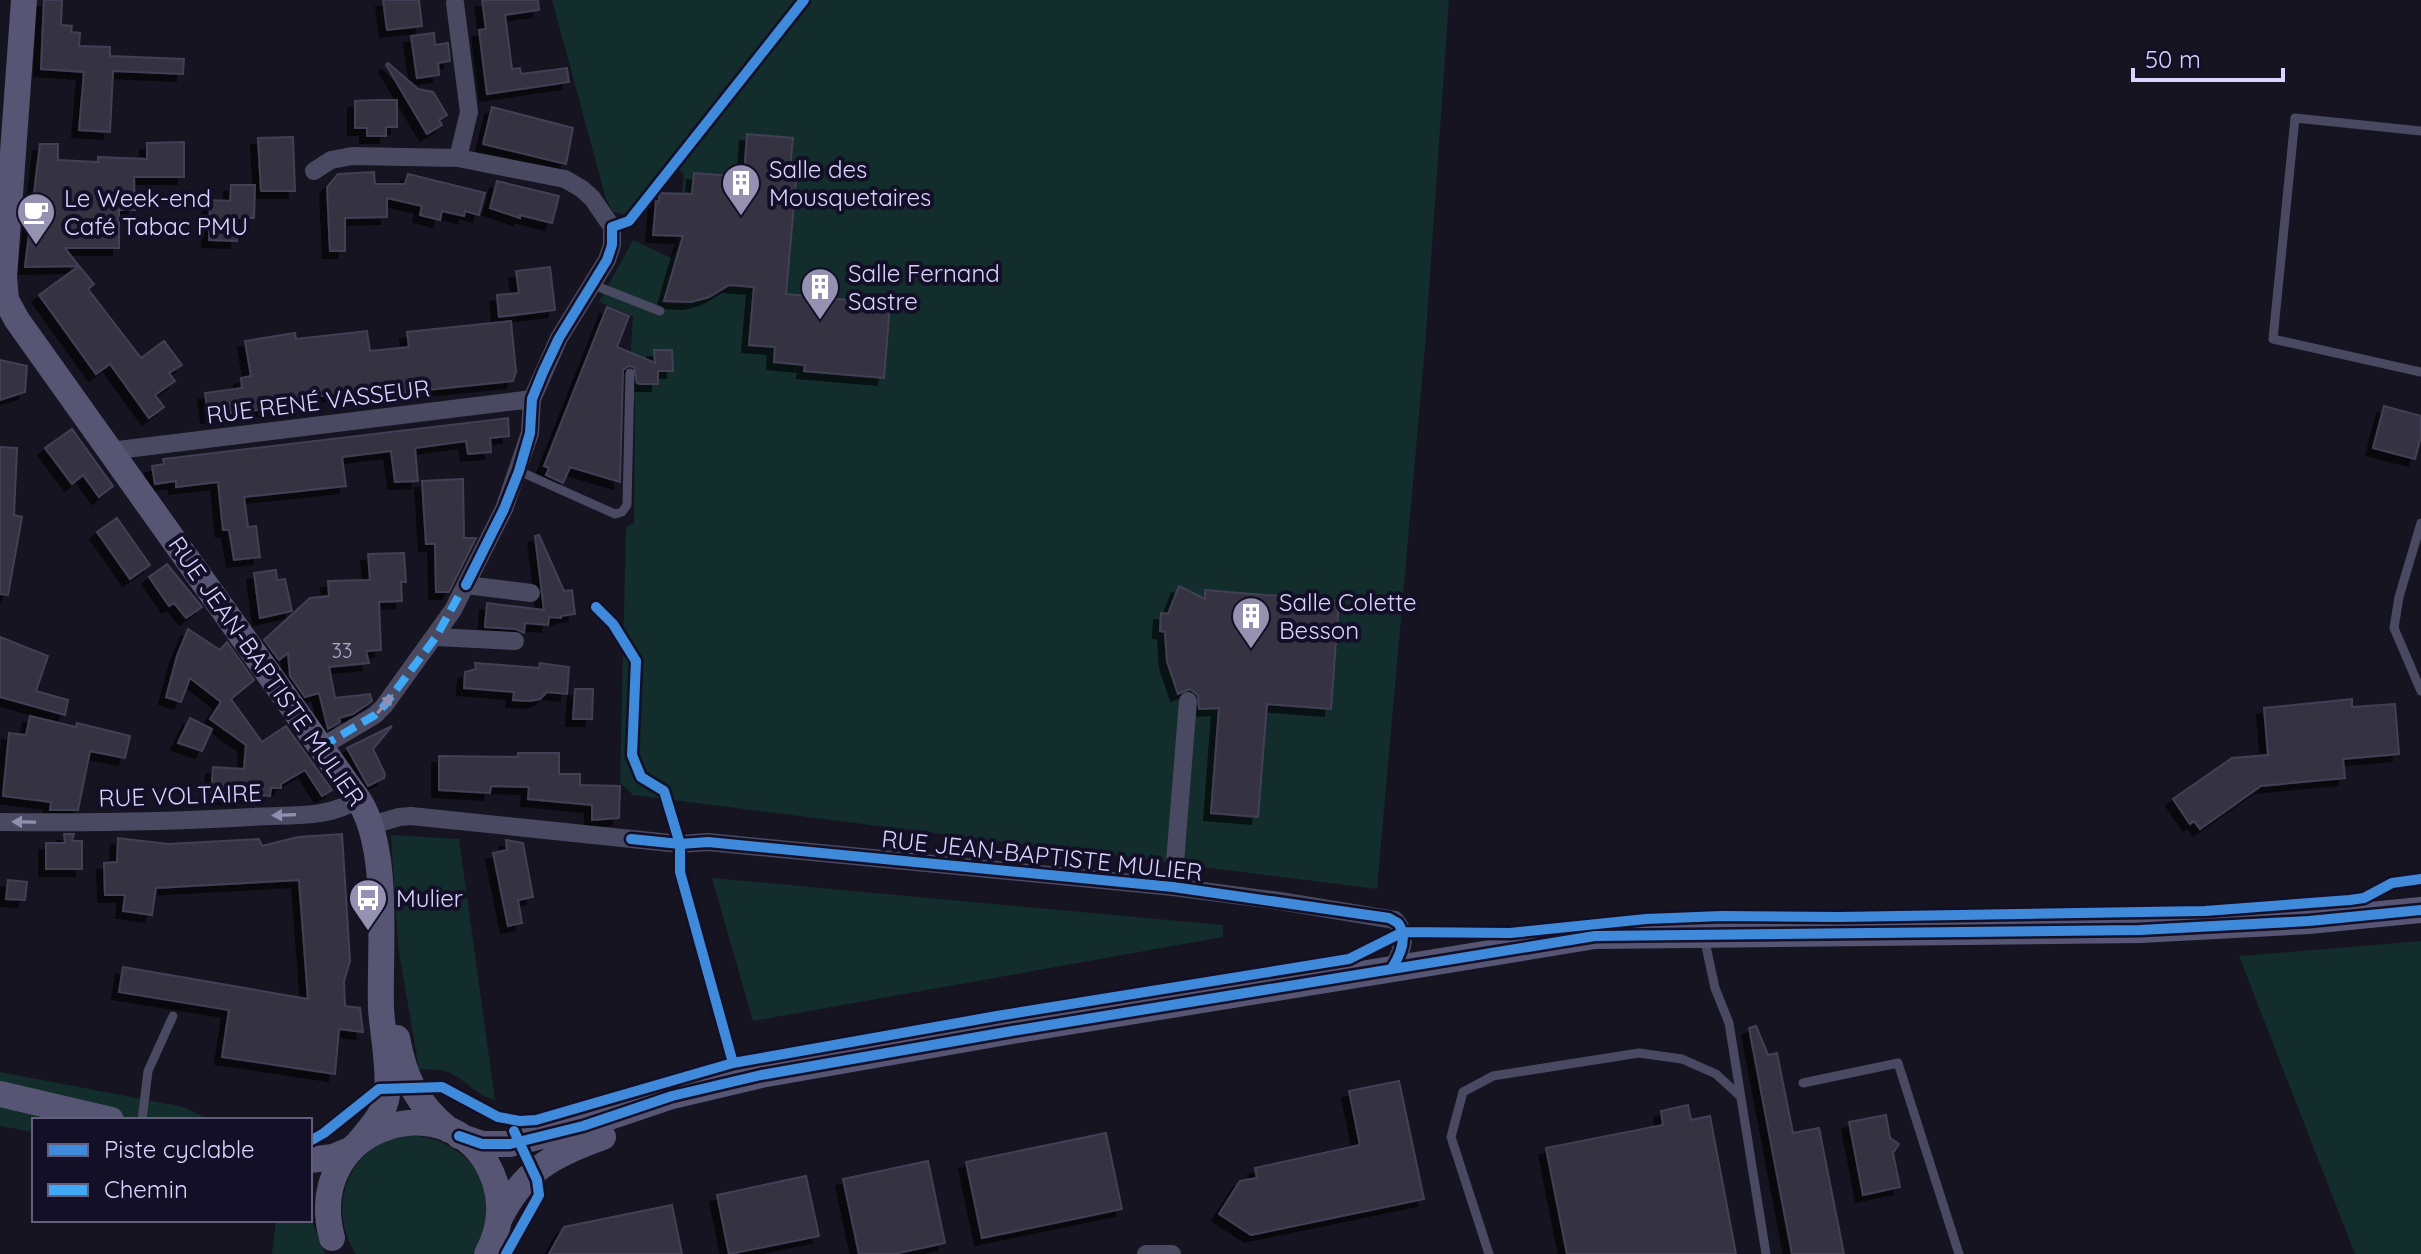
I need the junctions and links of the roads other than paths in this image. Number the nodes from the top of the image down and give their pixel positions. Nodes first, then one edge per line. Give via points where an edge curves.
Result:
1 (24, 0) edge
2 (455, 3) dead end
3 (10, 74) edge
4 (2421, 131) edge
5 (458, 158) junction
6 (314, 171) dead end
7 (591, 284) junction
8 (5, 300) edge
9 (660, 311) dead end
10 (2421, 372) edge
11 (630, 373) dead end
12 (532, 399) junction
13 (110, 451) junction
14 (519, 471) junction
15 (2421, 523) edge
16 (466, 585) junction
17 (531, 593) dead end
18 (436, 637) junction
19 (515, 641) dead end
20 (2421, 691) edge
21 (1188, 701) dead end
22 (321, 747) junction
23 (358, 799) junction
24 (0, 822) edge
25 (372, 825) junction
26 (1173, 887) junction
27 (2421, 910) edge
28 (2421, 926) edge
29 (1705, 942) junction
30 (381, 944) junction
31 (1392, 968) junction
32 (173, 1016) dead end
33 (1803, 1083) dead end
34 (0, 1094) edge
35 (1741, 1097) junction
36 (102, 1118) edge
37 (142, 1118) edge
38 (456, 1134) junction
39 (354, 1146) junction
40 (312, 1160) edge
41 (312, 1204) edge
42 (498, 1222) junction
43 (336, 1246) edge
44 (487, 1254) edge
45 (1146, 1254) edge
46 (1172, 1254) edge
47 (1489, 1254) edge
48 (1766, 1254) edge
49 (1959, 1254) edge

1 - 3 main road
2 - 5 street via 469,93
3 - 8 main road
4 - 10 lane via 2295,118 2273,339
5 - 6 street via 352,156
5 - 7 street via 565,179 592,198 612,227 612,245
7 - 9 lane
7 - 12 street
8 - 13 main road, RUE JEAN-BAPTISTE MULIER
11 - 14 lane via 627,505 622,512 615,514
12 - 13 street, RUE RENÉ VASSEUR
12 - 14 street via 530,433
13 - 22 main road, RUE JEAN-BAPTISTE MULIER
14 - 16 street
15 - 20 lane via 2394,628
16 - 17 street
16 - 18 street
18 - 19 street
22 -> 18 street via 375,715
21 - 26 street
22 - 23 main road, RUE JEAN-BAPTISTE MULIER
23 -> 24 street, RUE VOLTAIRE via 341,809 312,814 171,822
23 - 25 main road, RUE JEAN-BAPTISTE MULIER
25 - 26 street, RUE JEAN-BAPTISTE MULIER via 405,816
25 - 30 main road
26 - 31 street, RUE JEAN-BAPTISTE MULIER via 1392,919 1403,937
27 - 29 main road via 2140,930
28 - 29 main road via 2174,945 1779,950
29 - 31 main road via 1595,936
29 - 35 lane via 1729,1023
29 - 42 main road via 1543,960 722,1100 567,1150 524,1180
30 - 38 main road via 409,1082 425,1109
30 - 39 main road via 387,1094 380,1113
31 - 38 main road via 761,1075 672,1096 531,1141 492,1145
32 - 37 lane via 148,1071
33 - 49 lane via 1898,1063
34 - 36 main road
35 - 47 lane via 1716,1074 1682,1059 1639,1053 1493,1076 1463,1092 1451,1137
35 - 48 lane
38 - 39 main road via 404,1123 375,1131
38 - 42 main road via 490,1169 498,1195
39 - 40 main road
39 - 43 main road via 329,1191 327,1215
41 - 43 main road
42 - 44 main road
45 - 46 street

